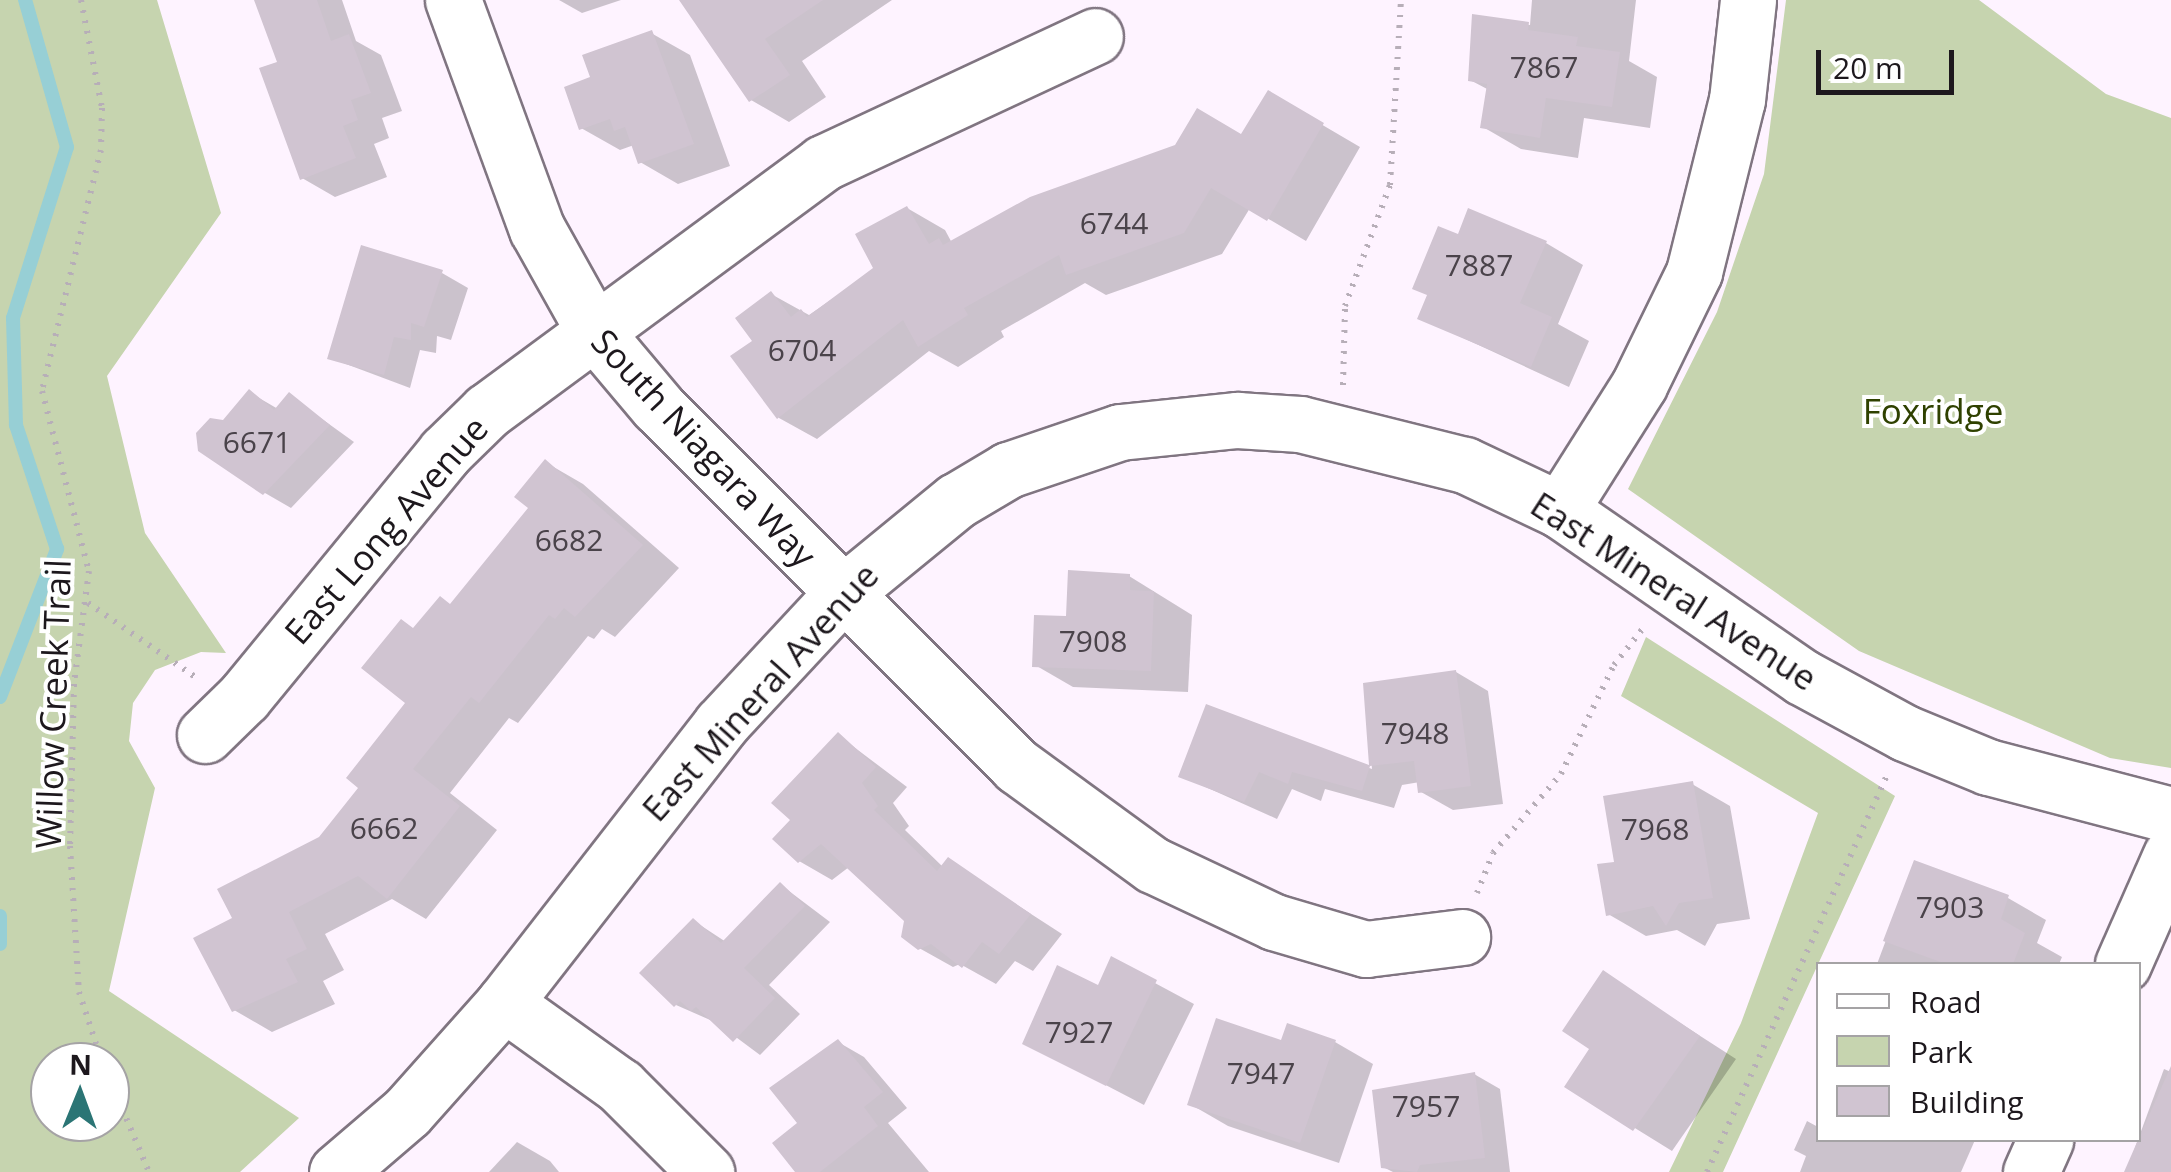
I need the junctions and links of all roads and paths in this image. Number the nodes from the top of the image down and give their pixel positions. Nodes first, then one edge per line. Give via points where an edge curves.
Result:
1 (81, 0) edge
2 (453, 0) edge
3 (1401, 0) edge
4 (1748, 0) edge
5 (1095, 36) dead end
6 (594, 331) junction
7 (1339, 431) junction
8 (1560, 510) junction
9 (1680, 591) junction
10 (840, 594) junction
11 (88, 603) junction
12 (220, 720) joint
13 (1905, 734) junction
14 (2171, 814) edge
15 (2171, 855) edge
16 (1462, 937) joint
17 (2123, 962) edge
18 (504, 1002) junction
19 (95, 1042) edge
20 (130, 1127) edge
21 (2044, 1142) edge
22 (149, 1172) edge
23 (337, 1172) edge
24 (706, 1172) edge
25 (1707, 1172) edge
26 (2031, 1172) edge

1 - 11 path, Willow Creek Trail via 102,108 101,150 42,391 84,546
2 - 6 street, South Niagara Way via 537,229
3 - 7 path via 1390,185 1345,306
4 - 8 street via 1737,100 1694,272 1638,386
5 - 6 street, East Long Avenue via 822,164
6 - 10 street, South Niagara Way
6 - 12 street, East Long Avenue via 445,452
7 - 8 street, East Mineral Avenue via 1465,465
7 - 10 street, East Mineral Avenue via 1237,420 1176,423 1064,448 956,501
8 - 9 street, East Mineral Avenue
9 - 13 street, East Mineral Avenue via 1802,677
9 - 16 path via 1614,666 1561,774 1493,854
10 - 16 street, South Niagara Way via 1017,766 1152,865 1328,940 1392,949
10 - 18 street, East Mineral Avenue via 722,724
11 - 12 path
11 - 19 path, Willow Creek Trail via 74,684 70,846 78,992
13 - 14 street, East Mineral Avenue via 1988,767
13 - 25 path
15 - 17 street
18 - 23 street, East Mineral Avenue via 407,1112
18 - 24 street via 620,1086
20 - 22 path
21 - 26 street

